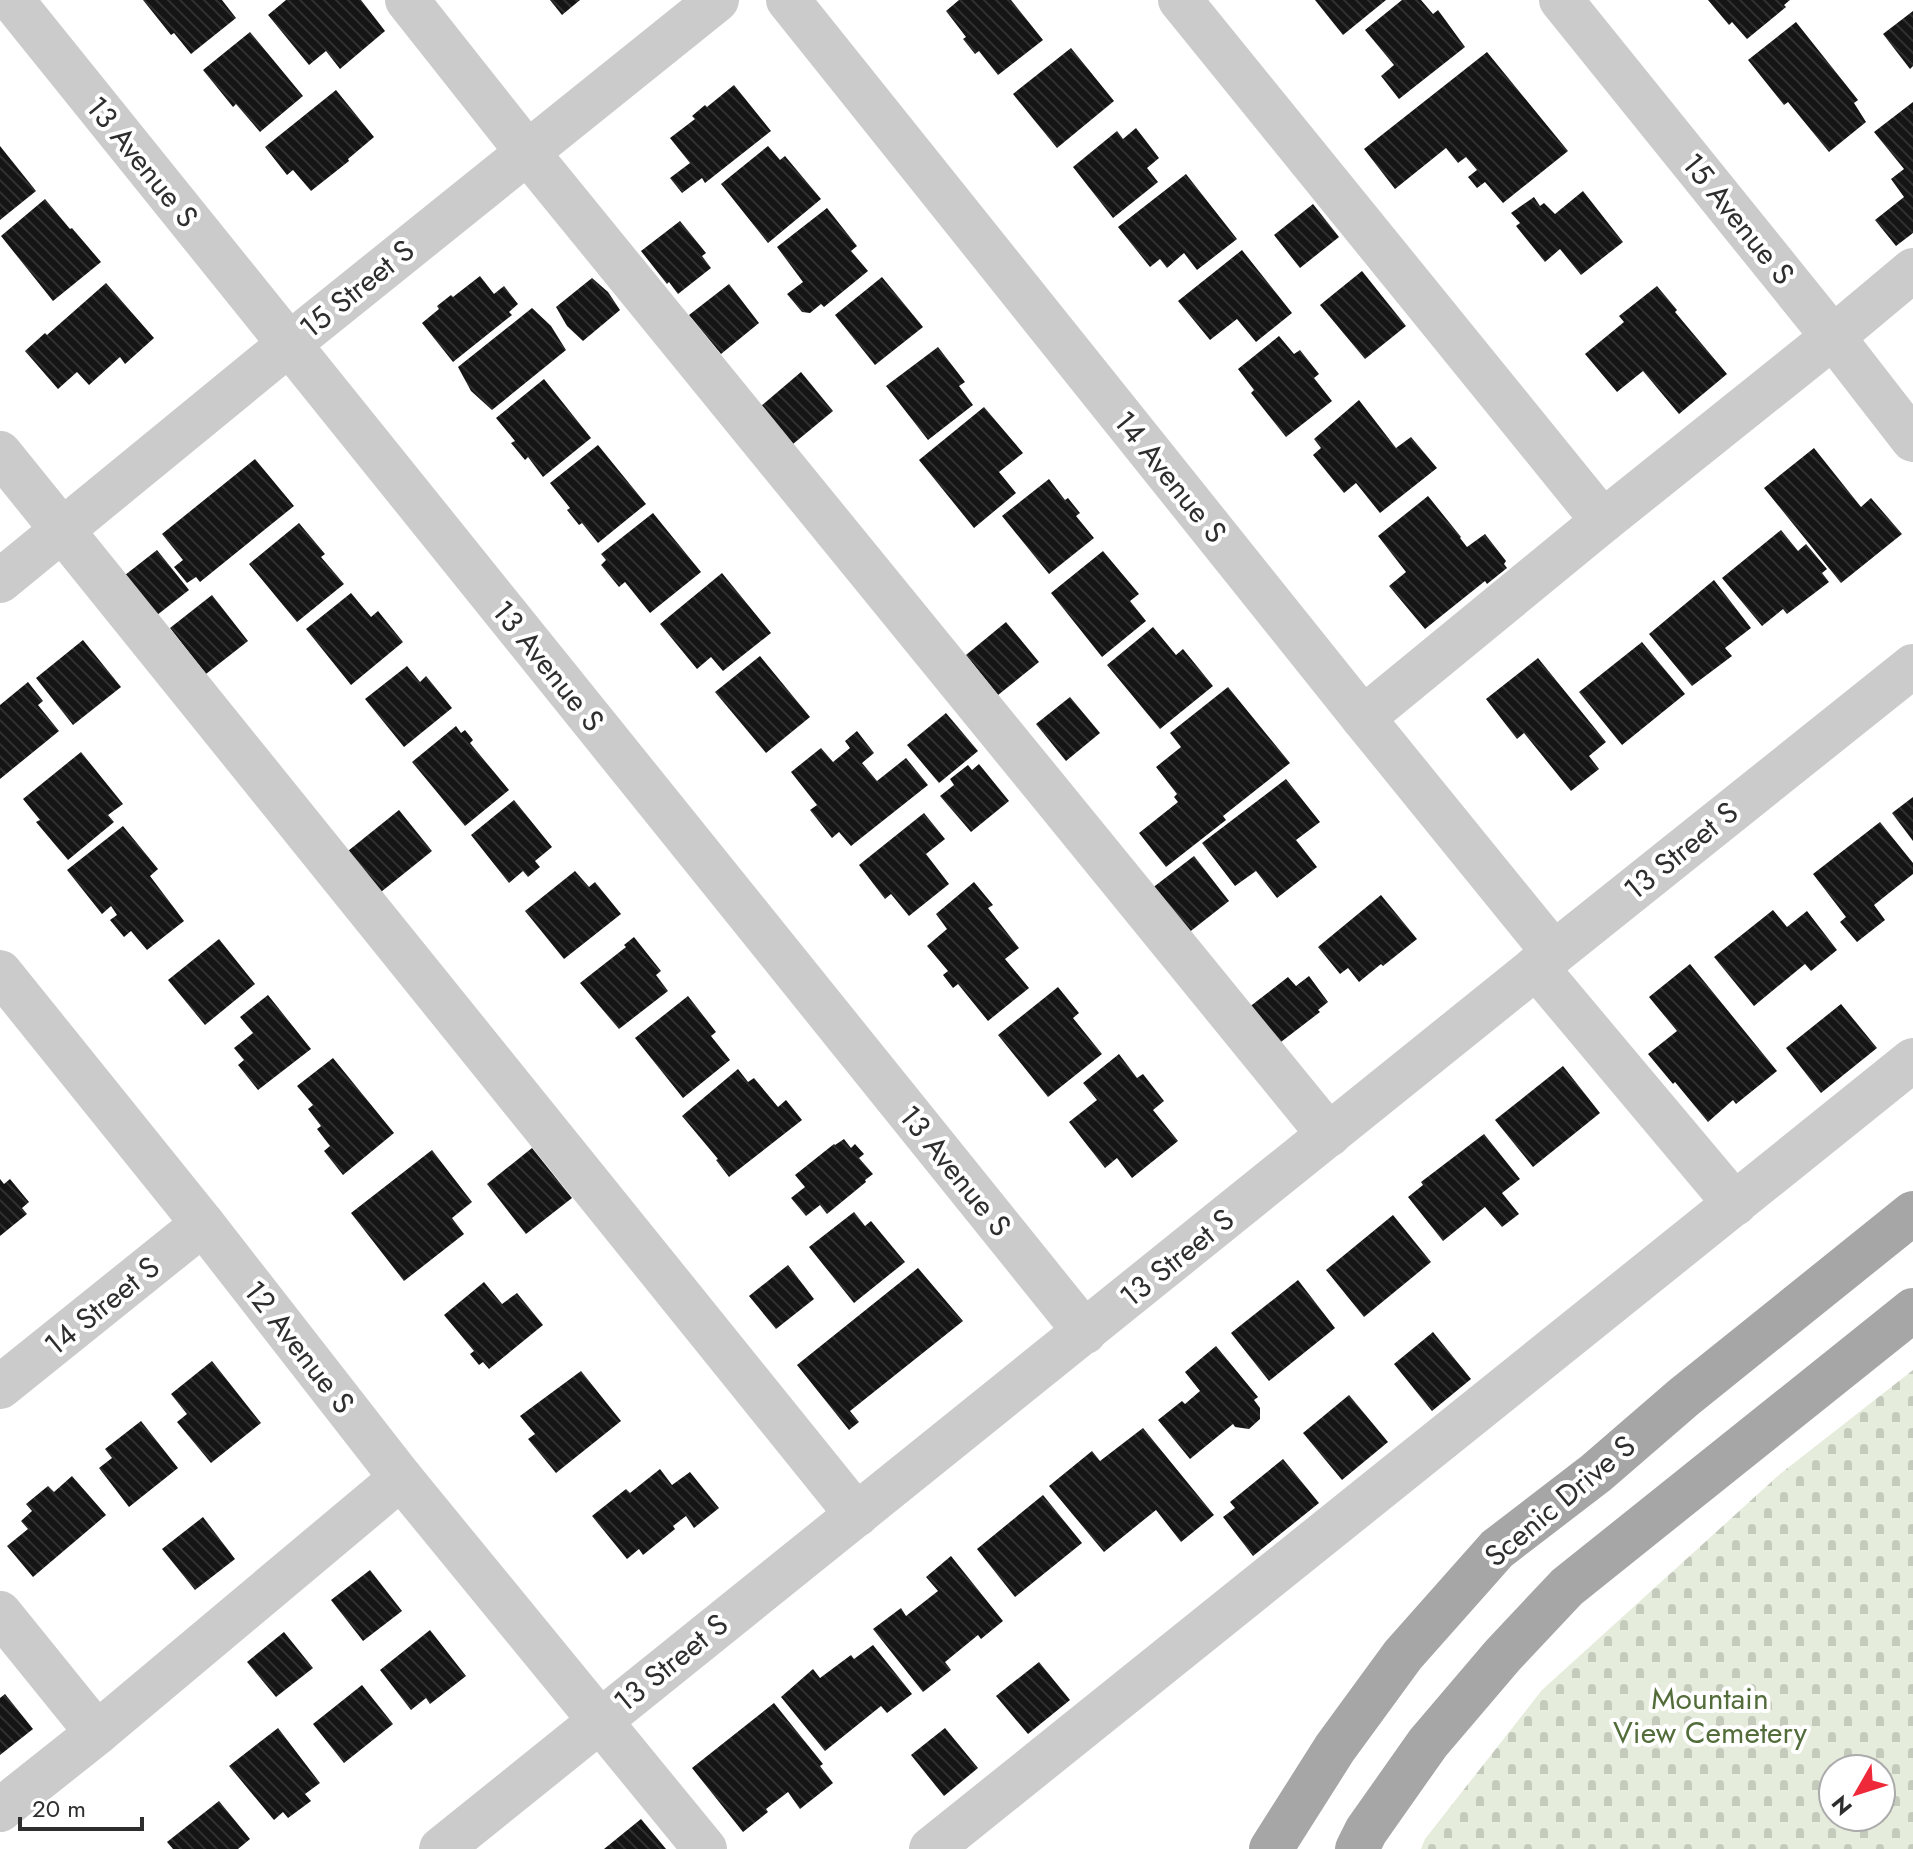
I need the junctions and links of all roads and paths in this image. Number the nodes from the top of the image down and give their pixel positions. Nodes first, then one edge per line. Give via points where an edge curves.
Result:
1 (12, 0) edge
2 (407, 0) edge
3 (717, 0) edge
4 (788, 0) edge
5 (1180, 0) edge
6 (1561, 0) edge
7 (528, 153) junction
8 (1913, 270) edge
9 (1833, 337) junction
10 (288, 345) junction
11 (1913, 440) edge
12 (0, 453) edge
13 (1603, 521) junction
14 (62, 530) junction
15 (0, 581) edge
16 (1913, 666) edge
17 (1363, 718) junction
18 (1545, 960) junction
19 (0, 972) edge
20 (1913, 1060) edge
21 (1329, 1135) junction
22 (1735, 1204) junction
23 (1913, 1213) edge
24 (203, 1224) junction
25 (1913, 1310) edge
26 (1085, 1332) junction
27 (0, 1387) edge
28 (401, 1478) junction
29 (857, 1515) junction
30 (0, 1613) edge
31 (600, 1721) junction
32 (97, 1733) junction
33 (0, 1810) edge
34 (441, 1849) edge
35 (705, 1849) edge
36 (931, 1849) edge
37 (1271, 1849) edge
38 (1357, 1849) edge

1 - 10 street, 13 Avenue S
2 - 7 street
3 - 7 street, 15 Street S
4 - 17 street, 14 Avenue S
5 - 13 street
6 - 9 street, 15 Avenue S
7 - 10 street, 15 Street S
7 - 21 street
8 - 9 street
9 - 11 street, 15 Avenue S
9 - 13 street
10 - 14 street, 15 Street S
10 - 26 street, 13 Avenue S
12 - 14 street
13 - 17 street
14 - 15 street, 15 Street S
14 - 29 street
16 - 18 street, 13 Street S
17 - 18 street, 14 Avenue S
18 - 21 street, 13 Street S
18 - 22 street, 14 Avenue S
19 - 24 street, 12 Avenue S
20 - 22 street
21 - 26 street, 13 Street S
22 - 36 street
23 - 37 main road, Scenic Drive S via 1497,1549 1403,1655
24 - 27 street, 14 Street S
24 - 28 street, 12 Avenue S
25 - 38 main road via 1567,1587 1428,1743
26 - 29 street, 13 Street S
28 - 31 street, 12 Avenue S
28 - 32 street
29 - 31 street, 13 Street S
30 - 32 street
31 - 34 street, 13 Street S
31 - 35 street, 12 Avenue S
32 - 33 street

